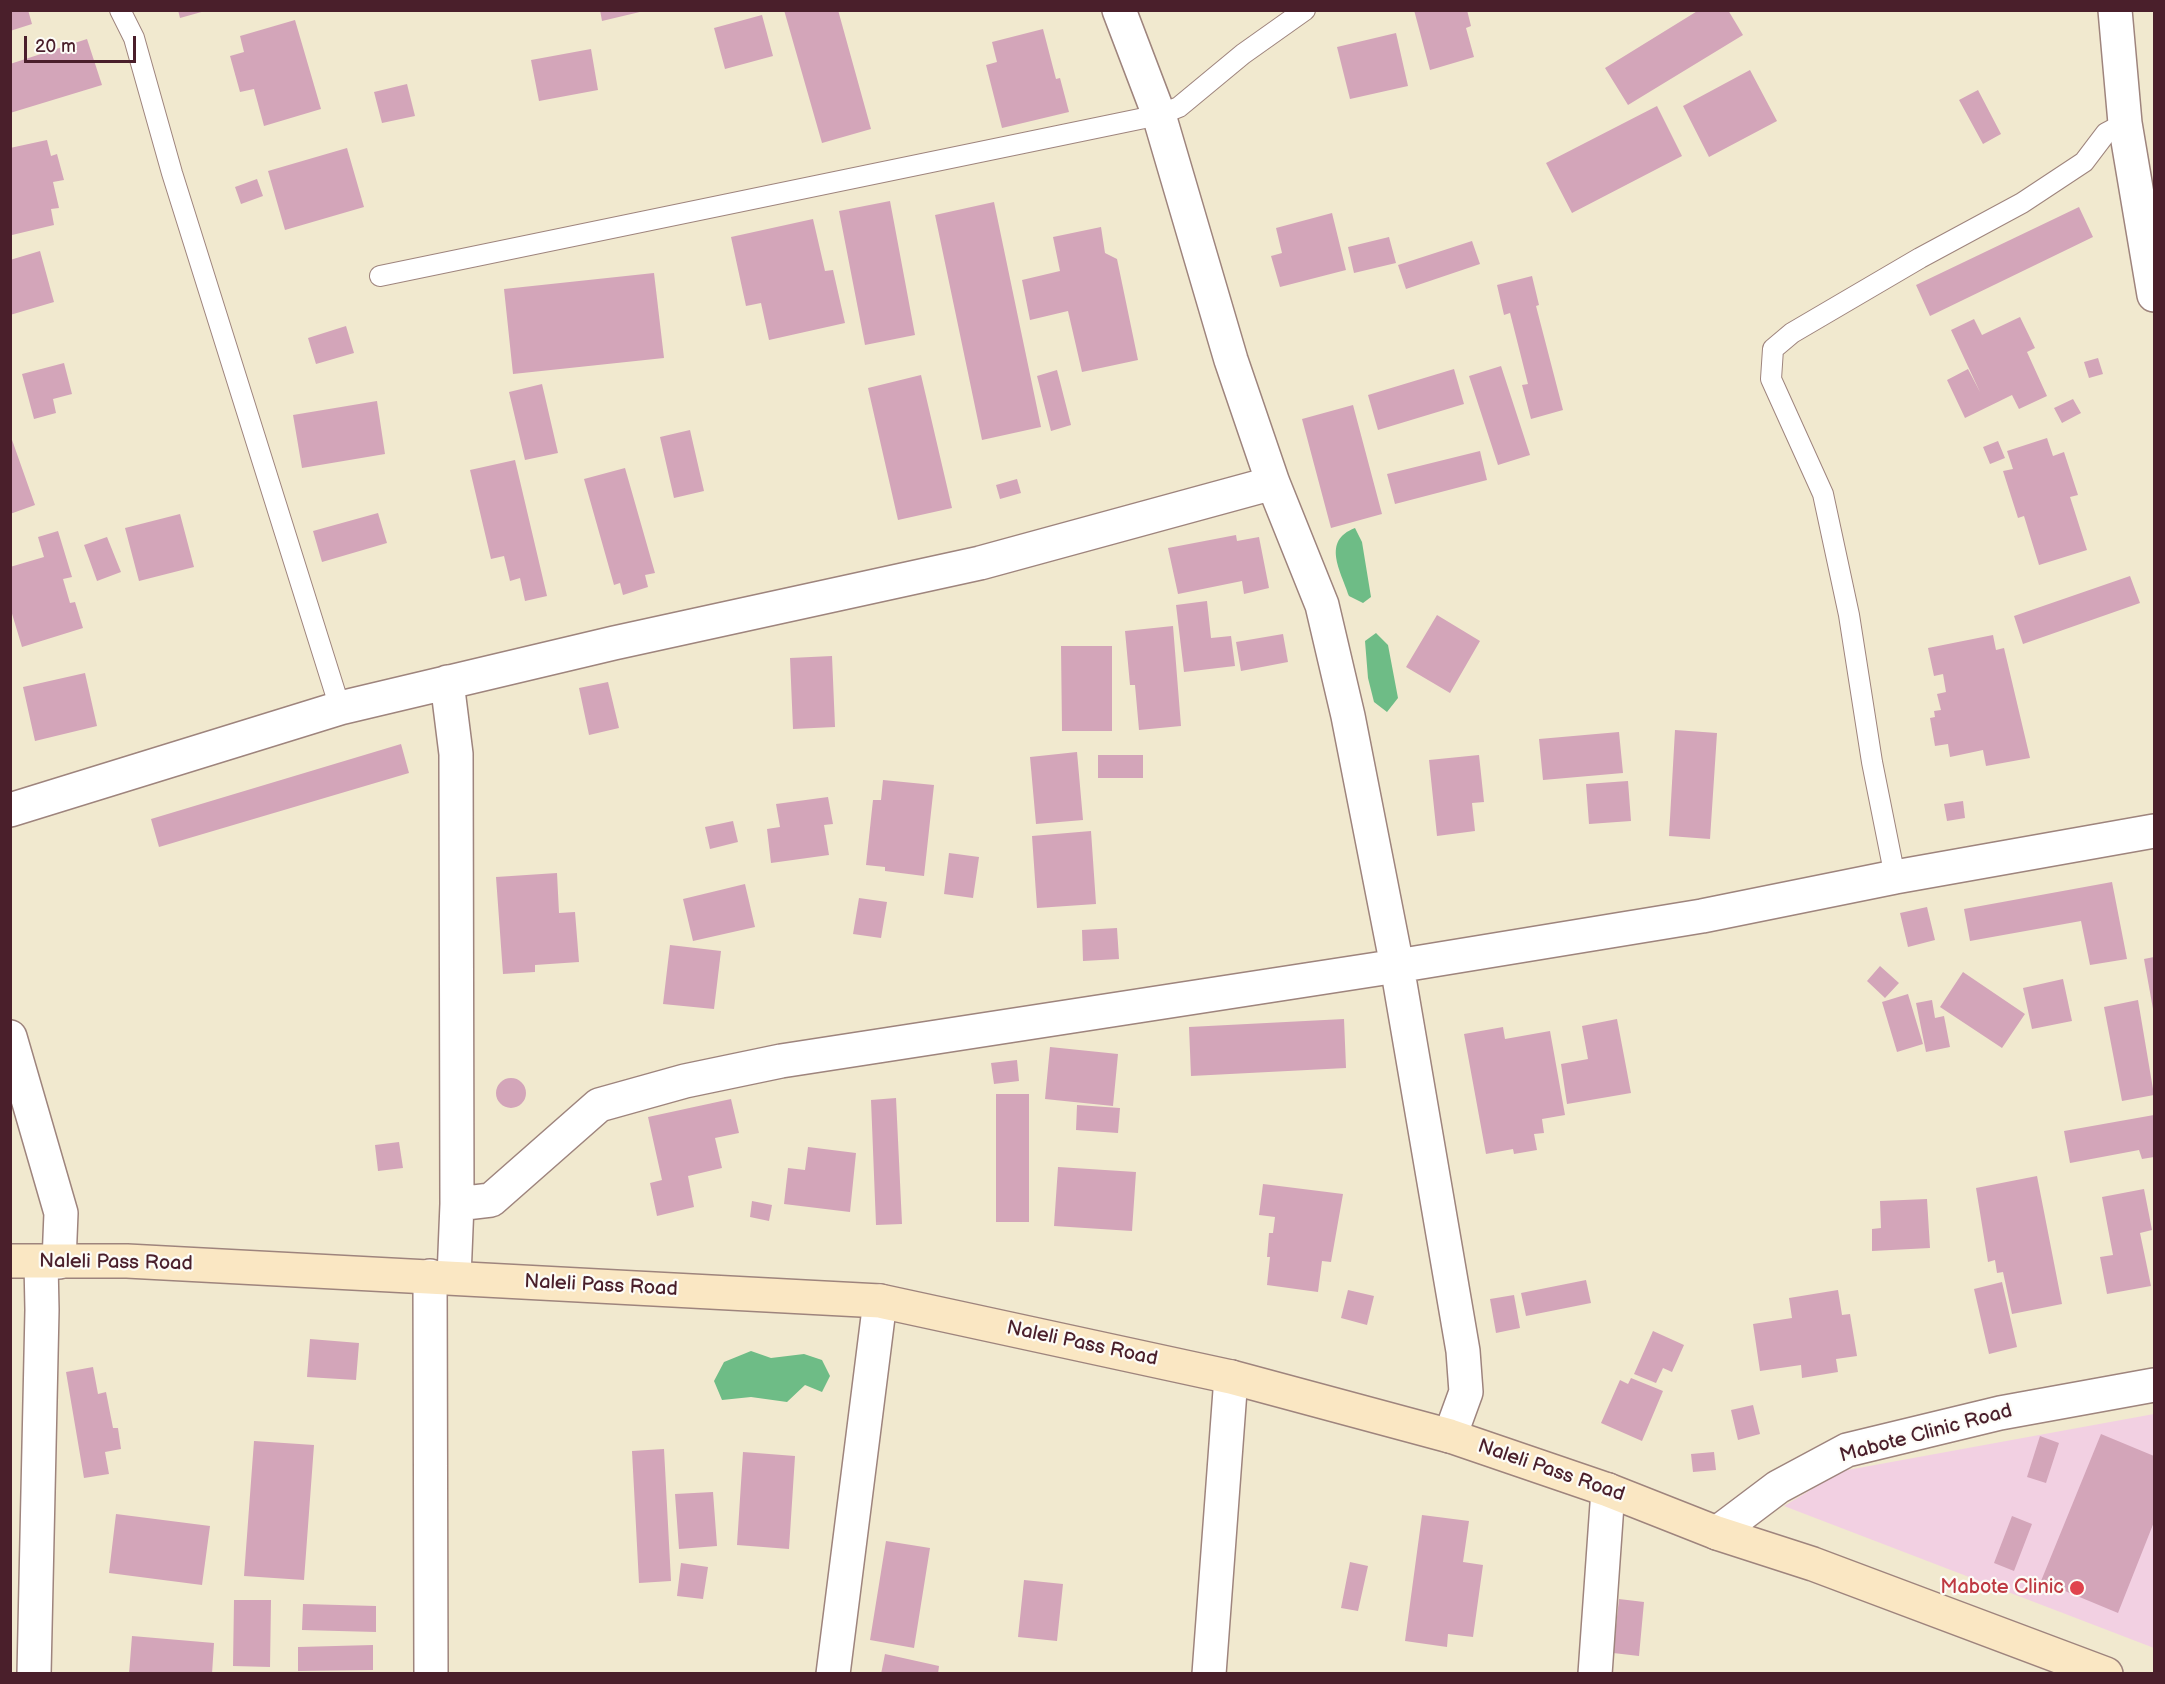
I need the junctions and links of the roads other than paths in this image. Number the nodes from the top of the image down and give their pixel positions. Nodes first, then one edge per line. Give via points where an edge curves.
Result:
1 (120, 10) edge
2 (1119, 10) edge
3 (1305, 10) edge
4 (2115, 10) edge
5 (1159, 115) junction
6 (2125, 123) junction
7 (380, 276) dead end
8 (2154, 295) edge
9 (1273, 483) junction
10 (447, 682) junction
11 (340, 708) junction
12 (10, 810) edge
13 (2154, 831) edge
14 (1895, 877) junction
15 (1397, 966) junction
16 (10, 1037) edge
17 (457, 1203) junction
18 (37, 1262) edge
19 (442, 1276) junction
20 (880, 1301) junction
21 (1231, 1377) junction
22 (2154, 1384) edge
23 (1450, 1436) junction
24 (1608, 1490) junction
25 (1717, 1533) junction
26 (34, 1674) edge
27 (431, 1674) edge
28 (833, 1674) edge
29 (1209, 1674) edge
30 (1595, 1674) edge
31 (2106, 1674) edge

1 - 11 lane via 134,38
2 - 5 street
3 - 5 lane via 1179,107
4 - 6 street
5 - 7 lane
5 - 9 street via 1231,360
6 - 8 street
6 - 14 lane via 2106,133 2085,162 2022,203 1910,263 1792,333 1773,349 1771,379 1823,494 1849,615
9 - 10 street via 980,563
9 - 15 street via 1322,605
10 - 11 street
10 - 17 street via 456,754
11 - 12 street
13 - 14 street
14 - 15 street via 1702,916
15 - 17 street via 781,1060 685,1081 599,1105 491,1200
15 - 23 street via 1463,1351 1466,1392
16 - 18 street via 61,1213
17 - 19 street
18 - 19 main road, Naleli Pass Road via 127,1261
18 - 26 street via 42,1310
19 - 20 main road, Naleli Pass Road
19 - 27 street
20 - 21 main road, Naleli Pass Road
20 - 28 street
21 - 23 main road, Naleli Pass Road
21 - 29 street
22 - 25 street, Mabote Clinic Road via 2001,1413 1847,1450 1778,1487
23 - 24 main road, Naleli Pass Road
24 - 25 main road, Naleli Pass Road
24 - 30 street
25 - 31 main road, Naleli Pass Road via 1813,1564

